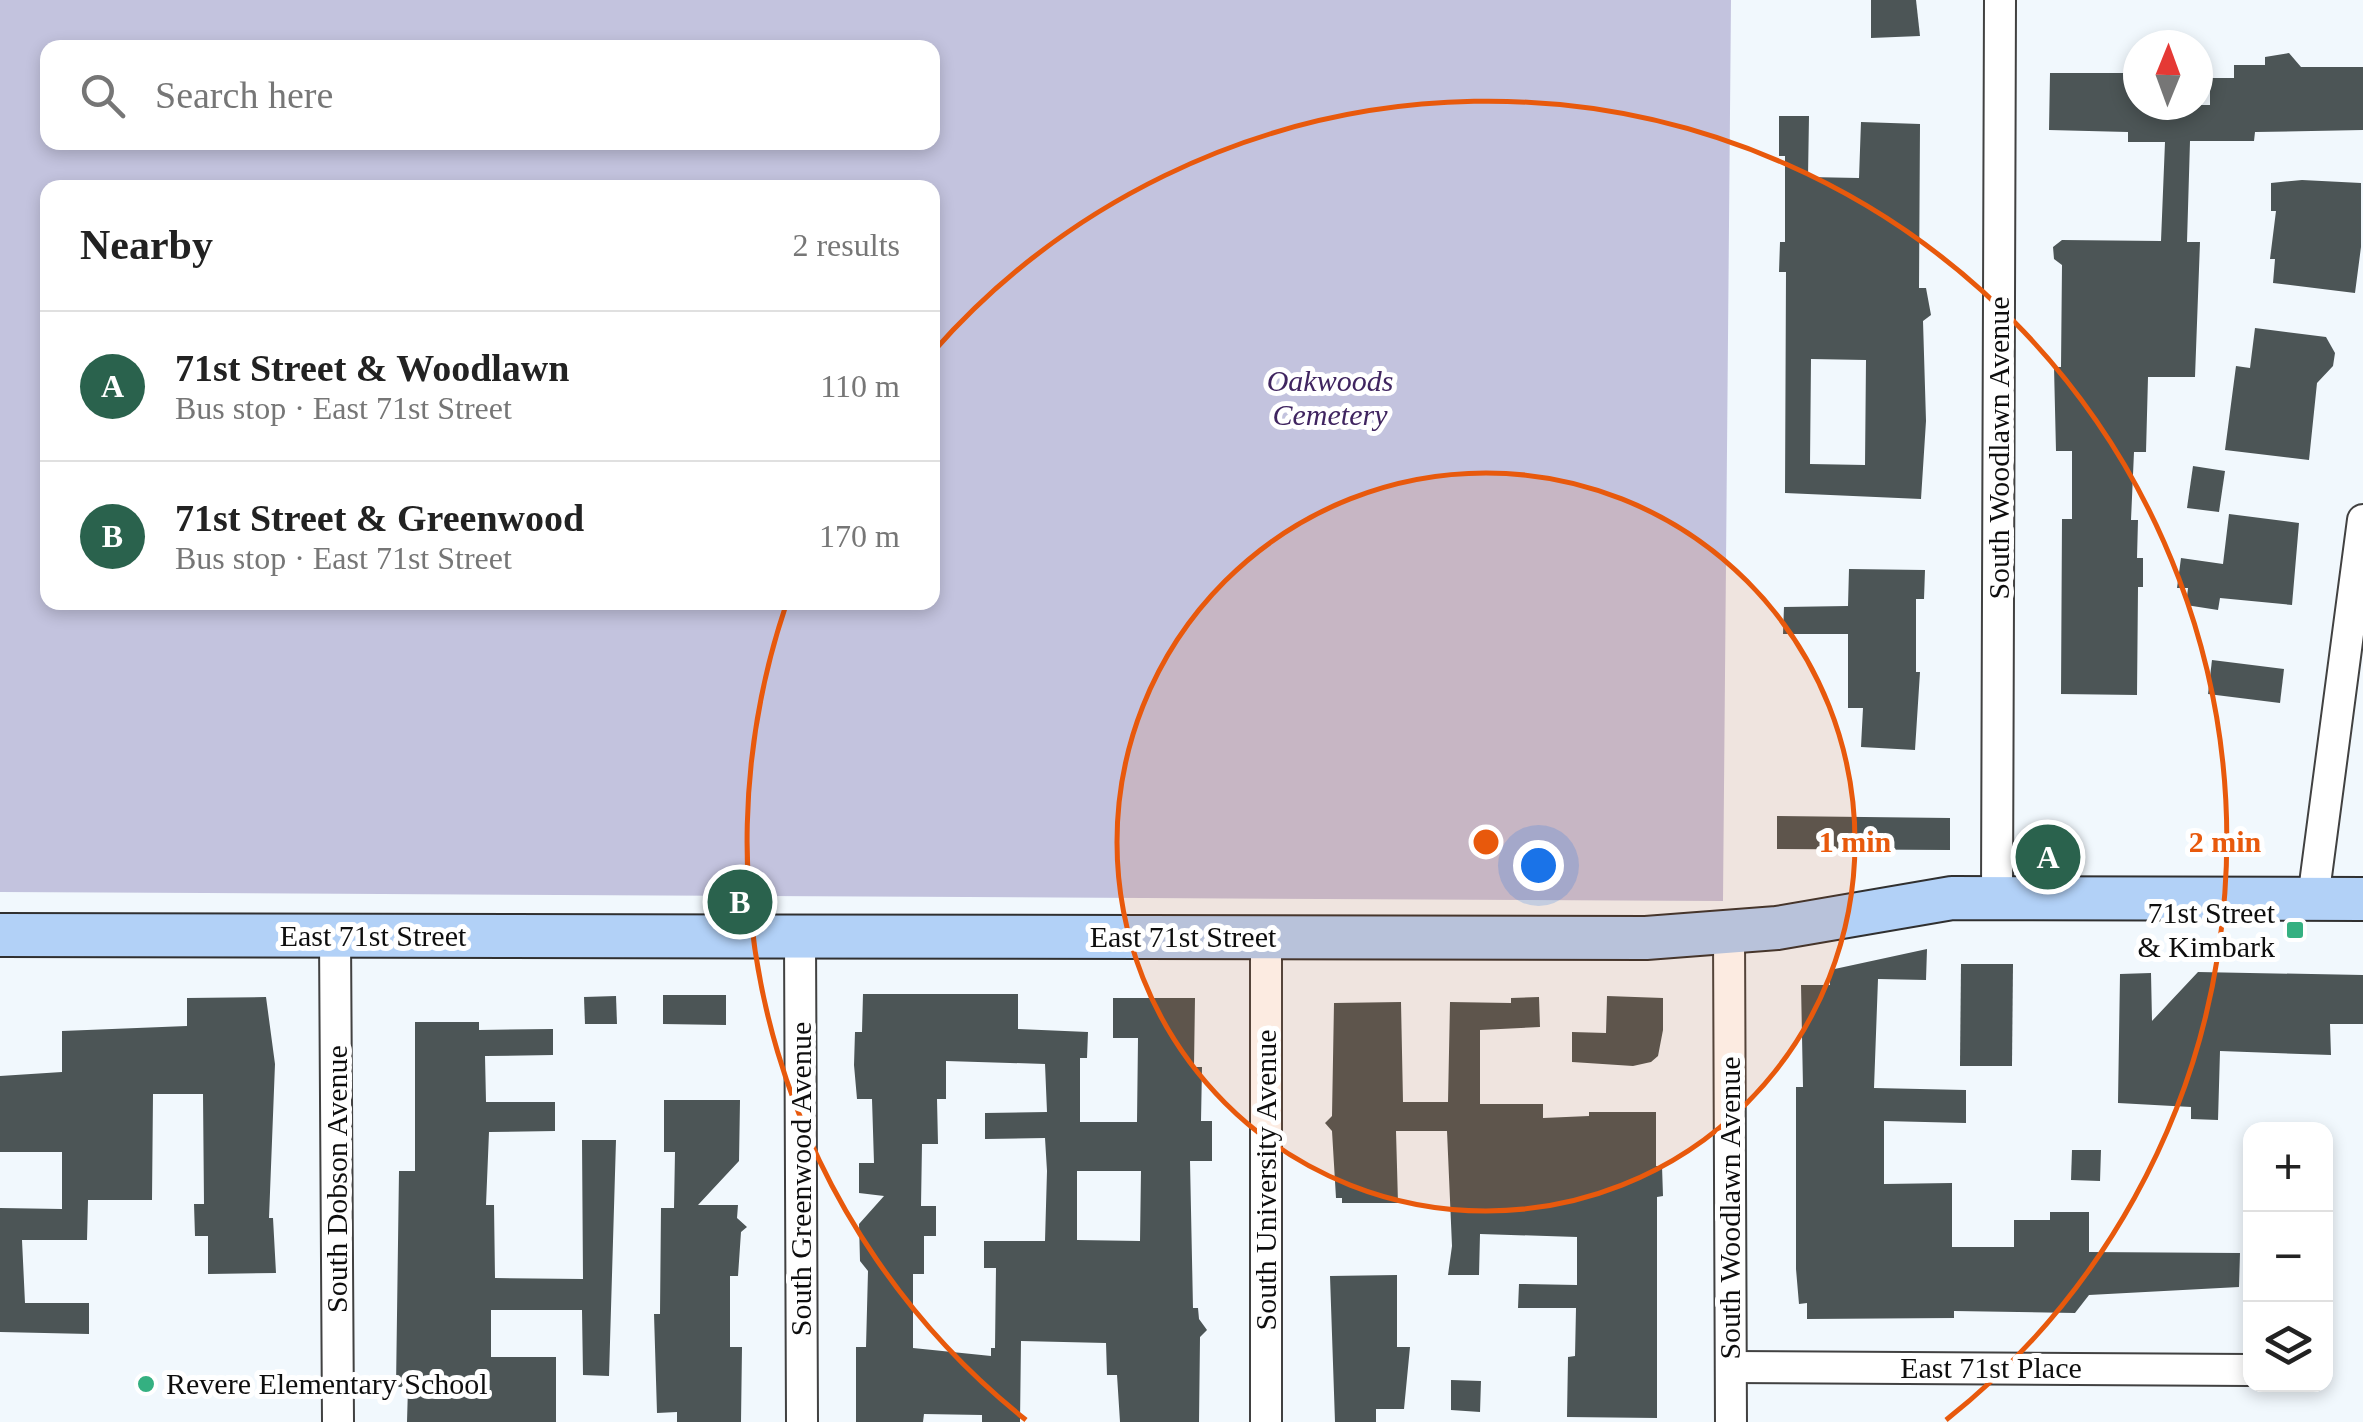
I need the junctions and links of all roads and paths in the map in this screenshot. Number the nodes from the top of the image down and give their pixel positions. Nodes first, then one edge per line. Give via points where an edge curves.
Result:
1 (2000, 0) edge
2 (2363, 520) edge
3 (1997, 896) junction
4 (2313, 899) junction
5 (2363, 899) edge
6 (1729, 934) junction
7 (0, 935) edge
8 (335, 936) junction
9 (800, 936) junction
10 (1266, 938) junction
11 (1731, 1367) junction
12 (2243, 1370) edge
13 (338, 1422) edge
14 (802, 1422) edge
15 (1266, 1422) edge
16 (1731, 1422) edge

1 - 3 street, South Woodlawn Avenue
2 - 4 street
3 - 4 main road, East 71st Street
3 - 6 main road, East 71st Street via 1895,904
4 - 5 main road, East 71st Street
6 - 10 main road, East 71st Street
6 - 11 street, South Woodlawn Avenue
7 - 8 main road, East 71st Street
8 - 9 main road, East 71st Street
8 - 13 street, South Dobson Avenue
9 - 10 main road, East 71st Street
9 - 14 street, South Greenwood Avenue
10 - 15 street, South University Avenue
11 - 12 street, East 71st Place
11 - 16 street, South Woodlawn Avenue

